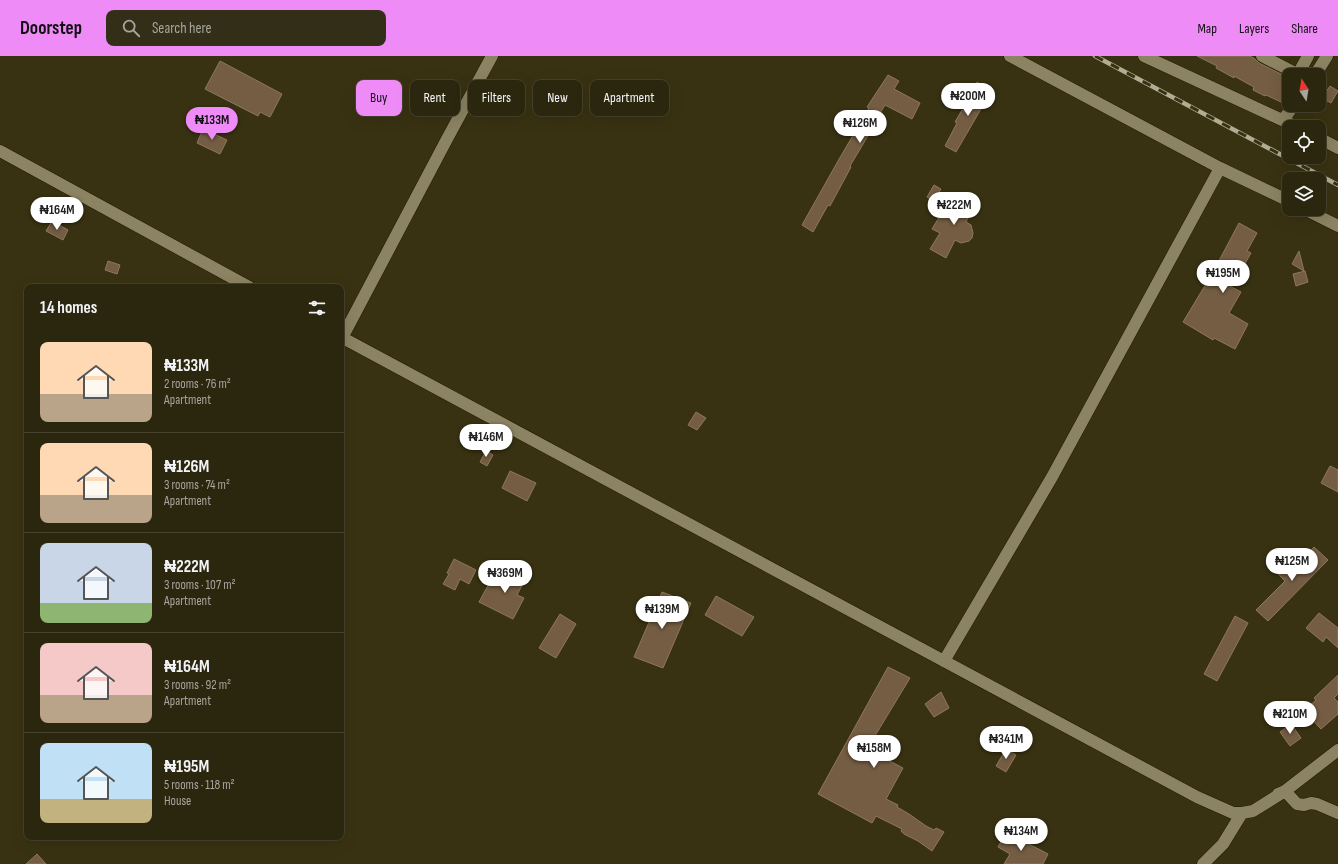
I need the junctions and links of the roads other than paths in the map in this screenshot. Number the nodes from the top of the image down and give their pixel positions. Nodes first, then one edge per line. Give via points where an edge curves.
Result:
1 (492, 56) edge
2 (1010, 56) edge
3 (1144, 56) edge
4 (1262, 56) edge
5 (1308, 56) edge
6 (1327, 56) edge
7 (1285, 68) edge
8 (1302, 68) edge
9 (1319, 68) edge
10 (1289, 112) edge
11 (1283, 120) joint
12 (1326, 142) edge
13 (1338, 148) edge
14 (0, 151) edge
15 (1220, 168) junction
16 (1282, 198) edge
17 (1318, 216) edge
18 (1338, 226) edge
19 (244, 284) edge
20 (344, 333) edge
21 (344, 338) edge
22 (944, 661) junction
23 (1338, 750) edge
24 (1285, 791) junction
25 (1246, 811) junction
26 (1338, 813) edge
27 (1203, 864) edge

1 - 20 street
2 - 15 street
3 - 11 street
4 - 7 street
5 - 8 street
6 - 9 street
10 - 11 street
12 - 13 street
14 - 19 street
15 - 16 street
15 - 22 street via 1052,477
17 - 18 street
21 - 22 street
22 - 25 street via 1197,797 1232,813
23 - 24 street
24 - 25 street via 1253,811
24 - 26 street via 1297,804 1317,804
25 - 27 street via 1223,844

